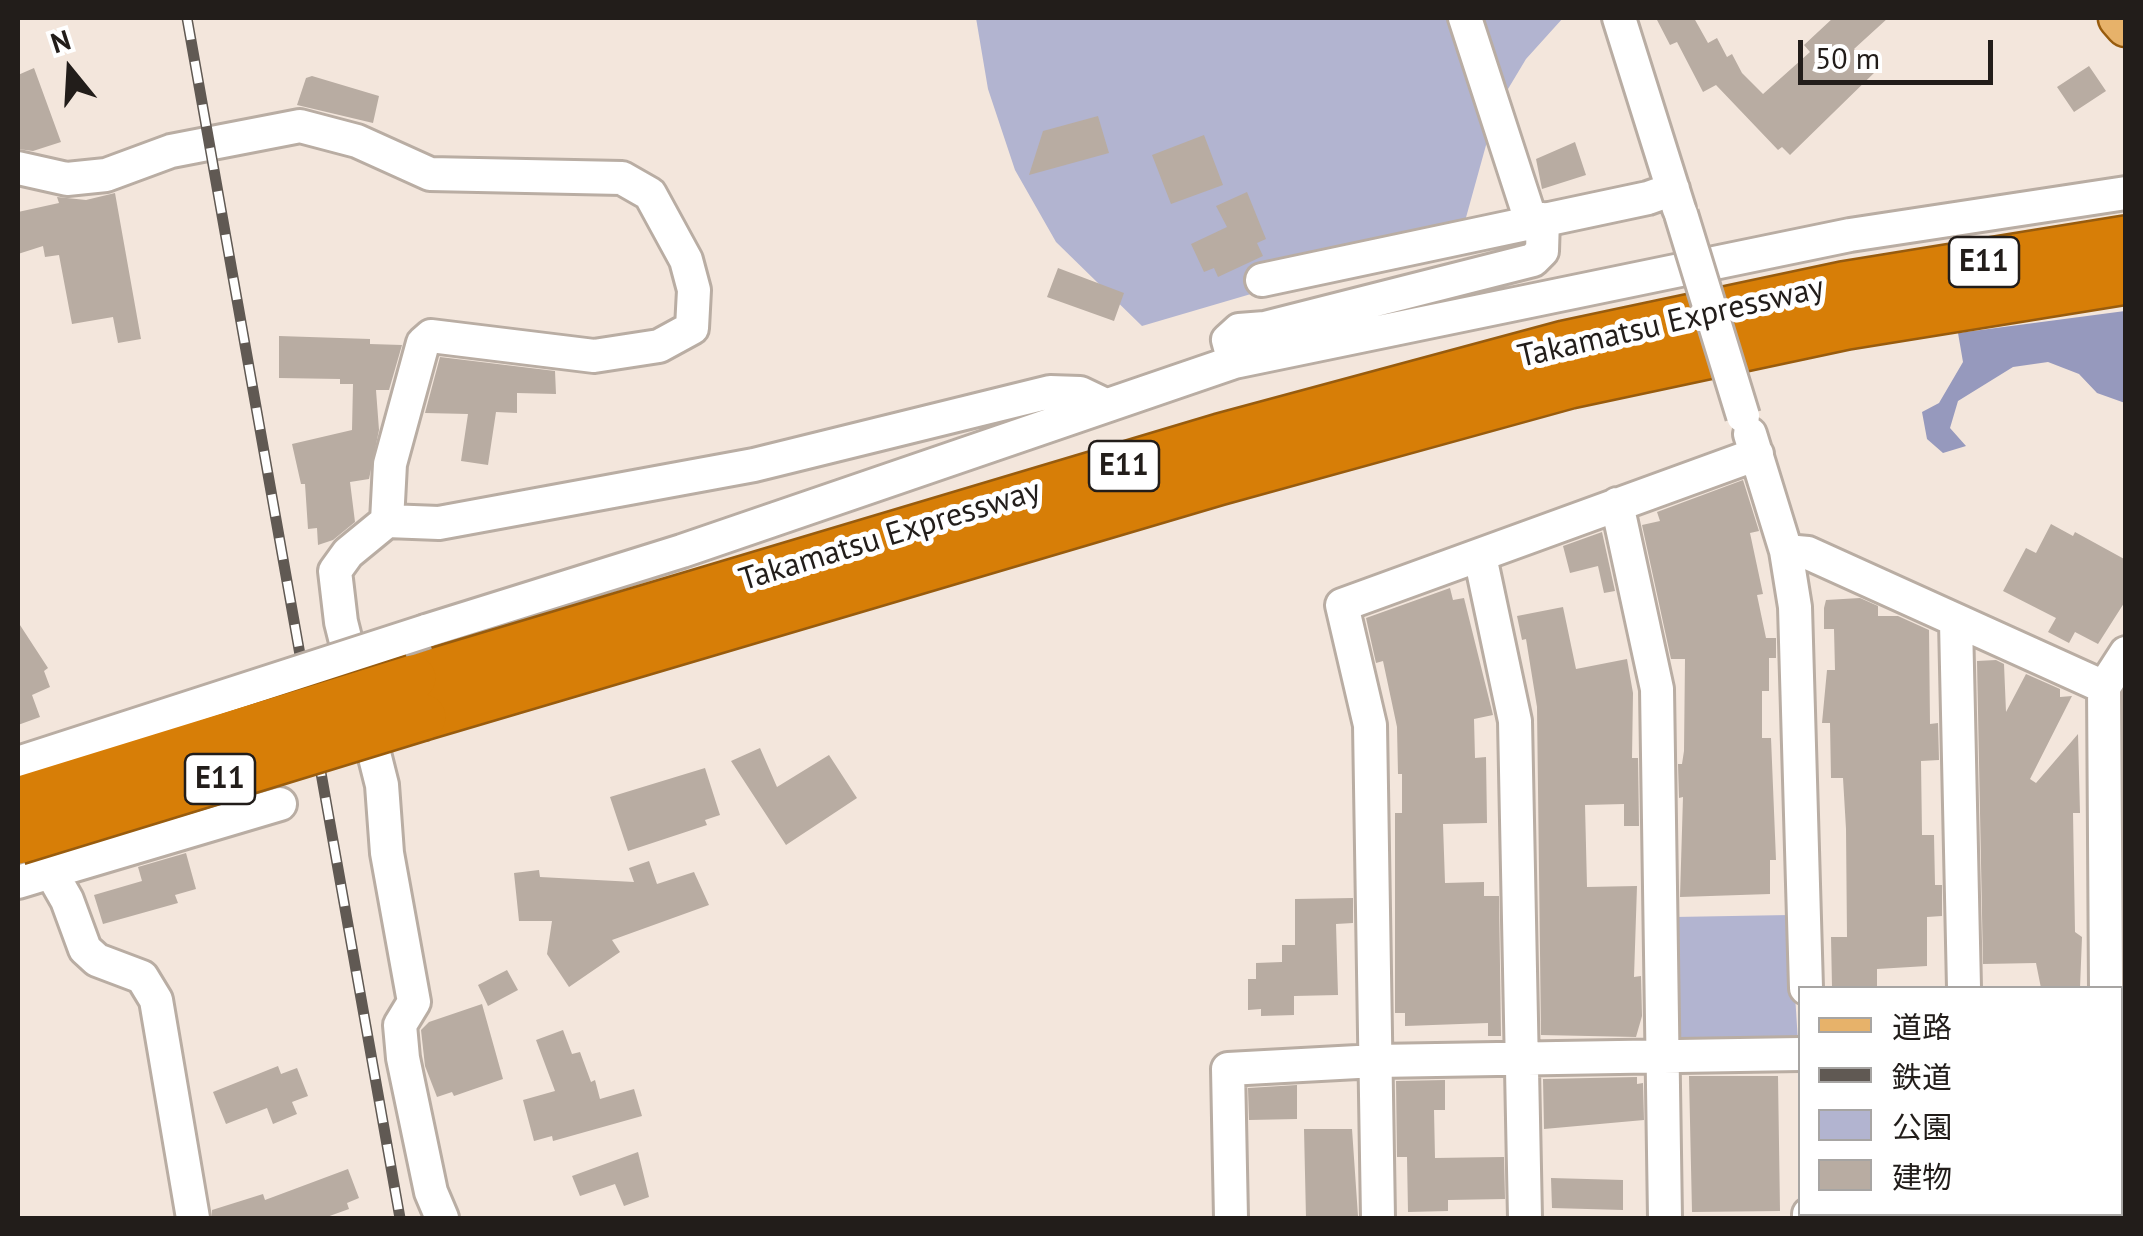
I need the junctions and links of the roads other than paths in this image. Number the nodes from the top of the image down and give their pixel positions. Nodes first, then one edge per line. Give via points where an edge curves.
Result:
1 (1464, 18) edge
2 (1618, 18) edge
3 (2119, 18) edge
4 (2126, 26) edge
5 (18, 168) edge
6 (2126, 193) edge
7 (1677, 202) junction
8 (1537, 220) junction
9 (2126, 240) edge
10 (1262, 280) dead end
11 (2126, 281) edge
12 (1845, 305) junction
13 (1234, 362) junction
14 (1103, 404) junction
15 (1756, 454) junction
16 (1617, 504) junction
17 (387, 520) junction
18 (1786, 551) junction
19 (1480, 556) junction
20 (1956, 622) junction
21 (2126, 653) edge
22 (2104, 686) junction
23 (418, 698) junction
24 (18, 763) edge
25 (18, 800) edge
26 (280, 804) dead end
27 (18, 841) edge
28 (51, 872) junction
29 (2115, 876) edge
30 (18, 882) edge
31 (1806, 986) edge
32 (1964, 986) edge
33 (2106, 986) edge
34 (1798, 1054) edge
35 (1662, 1056) junction
36 (1522, 1060) junction
37 (1376, 1061) junction
38 (193, 1218) edge
39 (442, 1218) edge
40 (1231, 1218) edge
41 (1378, 1218) edge
42 (1525, 1218) edge
43 (1665, 1218) edge

1 - 8 street
2 - 7 street
3 - 4 main road
5 - 17 street via 67,179 106,175 171,151 300,126 358,141 430,174 622,178 650,194 686,260 694,290 692,328 658,346 594,356 431,336 390,464
6 - 13 street via 1850,235
7 - 8 street via 1648,198
7 - 15 street, bridge
8 - 10 street
8 - 13 street via 1542,251 1532,260 1239,330 1228,340
9 - 12 highway, Takamatsu Expressway / E11
11 - 12 highway, Takamatsu Expressway / E11
12 - 23 highway, Takamatsu Expressway / E11
13 - 14 street
14 - 17 street via 1080,393 1050,392 719,472 439,523
14 - 24 street, bridge via 792,514
15 - 16 street
15 - 18 street
16 - 19 street
16 - 35 street via 1656,689
17 - 39 street via 336,572 341,622 382,785 414,1002 400,1025 403,1058
18 - 20 street via 1808,553
18 - 31 street via 1800,669
19 - 36 street via 1515,721
19 - 37 street via 1342,605 1370,725
20 - 22 street
20 - 32 street
21 - 22 street
22 - 29 street
23 - 25 highway, Takamatsu Expressway / E11, bridge
23 - 27 highway, Takamatsu Expressway / E11, bridge
26 - 28 street
28 - 30 street
28 - 38 street via 85,949 142,976 156,1000
29 - 33 street
34 - 35 street
35 - 36 street
35 - 43 street
36 - 37 street
36 - 42 street
37 - 40 street via 1228,1069
37 - 41 street

